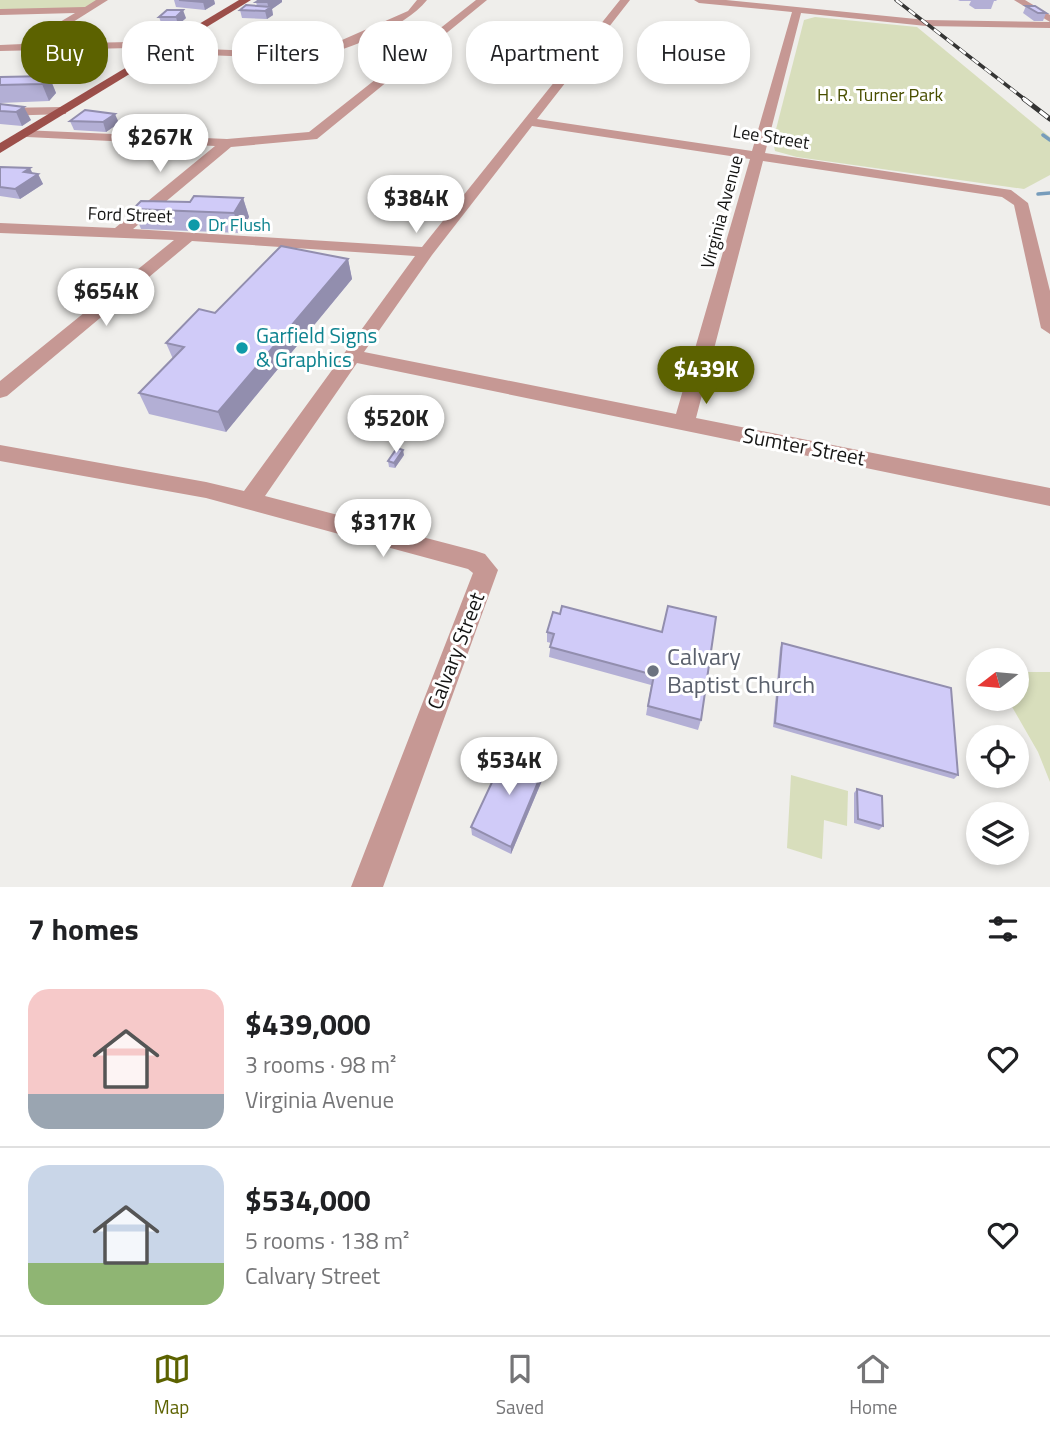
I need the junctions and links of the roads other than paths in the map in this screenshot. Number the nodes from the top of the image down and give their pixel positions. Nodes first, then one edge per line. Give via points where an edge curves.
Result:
1 (103, 0) edge
2 (246, 0) edge
3 (422, 0) edge
4 (482, 0) edge
5 (625, 0) edge
6 (699, 0) edge
7 (1019, 0) edge
8 (86, 10) junction
9 (797, 11) junction
10 (0, 12) edge
11 (68, 21) edge
12 (212, 21) edge
13 (1050, 22) edge
14 (21, 47) edge
15 (0, 48) edge
16 (218, 53) edge
17 (122, 75) edge
18 (62, 111) junction
19 (0, 112) edge
20 (529, 122) junction
21 (27, 133) junction
22 (227, 143) junction
23 (0, 149) edge
24 (758, 154) junction
25 (0, 228) edge
26 (119, 233) junction
27 (188, 236) junction
28 (426, 252) junction
29 (1050, 328) edge
30 (352, 356) junction
31 (0, 391) edge
32 (684, 423) junction
33 (0, 453) edge
34 (1050, 497) edge
35 (249, 501) junction
36 (367, 887) edge

1 - 8 street
2 - 12 main road
3 - 16 street via 411,13 319,54
4 - 22 street via 317,134
5 - 20 street
6 - 9 street
7 - 13 street
8 - 10 street
8 - 11 street
9 - 13 street via 936,24
9 - 24 street, Virginia Avenue
14 - 15 street
17 - 18 main road
18 - 19 street
18 - 21 main road
20 - 24 street, Lee Street
20 - 28 street
21 - 22 street
21 - 23 main road
22 - 26 street
24 - 29 street, Lee Street via 1006,192 1021,203
24 - 32 street, Virginia Avenue
25 - 26 street, Ford Street
26 - 27 street, Ford Street
27 - 28 street, Ford Street
27 - 31 street
28 - 30 street
30 - 32 street, Sumter Street
30 - 35 street
32 - 34 street, Sumter Street
33 - 35 street, Calvary Street
35 - 36 street, Calvary Street via 428,547 476,562 486,570

